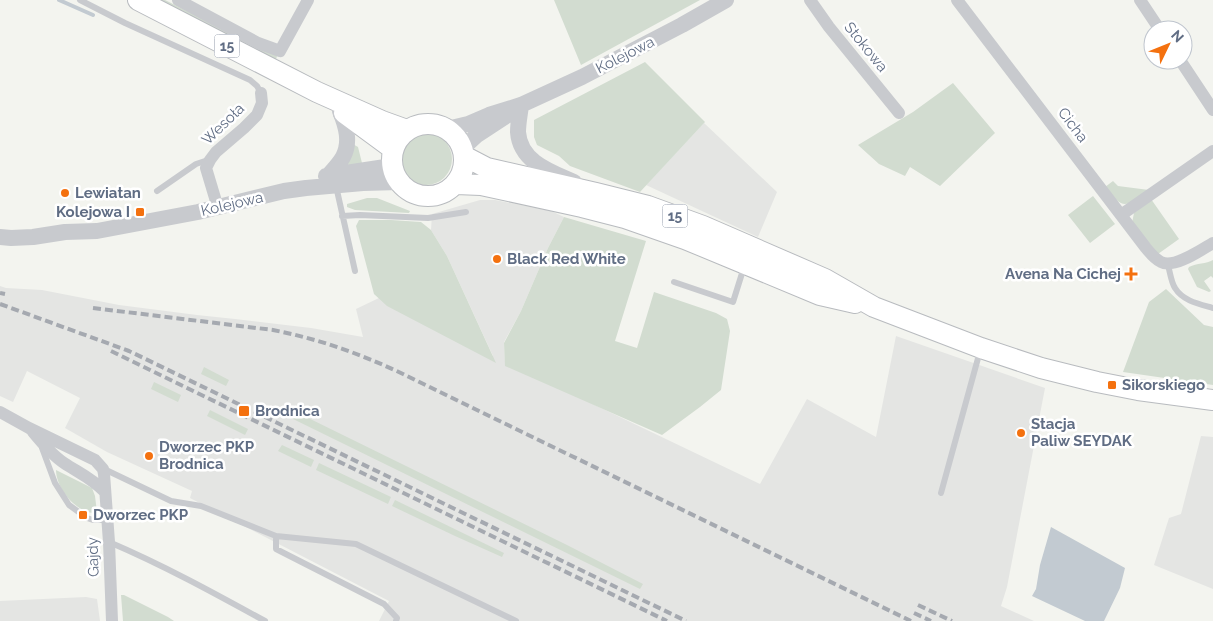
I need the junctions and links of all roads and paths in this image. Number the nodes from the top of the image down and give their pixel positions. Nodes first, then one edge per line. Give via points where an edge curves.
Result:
1 (80, 0) edge
2 (138, 0) edge
3 (178, 0) edge
4 (308, 0) edge
5 (726, 0) edge
6 (810, 0) edge
7 (957, 0) edge
8 (1140, 0) edge
9 (1153, 20) edge
10 (1187, 70) edge
11 (317, 92) junction
12 (261, 93) joint
13 (520, 105) junction
14 (1213, 110) edge
15 (340, 111) junction
16 (899, 113) dead end
17 (447, 129) junction
18 (407, 130) junction
19 (1213, 150) edge
20 (463, 153) junction
21 (210, 160) junction
22 (394, 166) junction
23 (332, 181) junction
24 (456, 184) junction
25 (158, 191) dead end
26 (596, 193) junction
27 (216, 203) junction
28 (466, 212) dead end
29 (1121, 215) junction
30 (342, 216) junction
31 (0, 237) edge
32 (1213, 243) edge
33 (744, 264) junction
34 (1168, 265) junction
35 (355, 271) dead end
36 (674, 282) dead end
37 (874, 307) junction
38 (1213, 308) edge
39 (981, 348) junction
40 (1213, 400) edge
41 (0, 412) edge
42 (29, 428) junction
43 (40, 441) junction
44 (103, 469) junction
45 (106, 492) junction
46 (941, 493) dead end
47 (107, 520) junction
48 (276, 536) junction
49 (109, 542) junction
50 (112, 621) edge
51 (266, 621) edge
52 (396, 621) edge
53 (516, 621) edge

1 - 12 lane via 250,80
2 - 11 main road, 15
3 - 4 street via 258,43 280,51
5 - 13 street, Kolejowa via 582,77
6 - 16 street, Stokowa
7 - 29 street, Cicha
8 - 9 street
10 - 14 street
11 - 15 main road, 15
11 - 18 main road, 15
12 - 21 street, Wesoła via 262,103 257,115
13 - 17 street, Kolejowa
13 - 20 street, Kolejowa via 477,136
13 - 26 street via 519,140 530,158
15 - 22 main road, 15
15 - 23 street via 347,128 346,150
17 - 18 main road via 427,124
17 - 20 main road, 15 via 459,141
18 - 22 main road via 398,139
19 - 29 street
20 - 24 main road via 464,166
20 - 26 main road, 15 via 487,168
21 - 25 lane via 196,164
21 - 27 street, Wesoła via 206,168
22 - 23 street, Kolejowa
22 - 24 main road, 15 via 407,190 416,195 438,195
23 - 27 street, Kolejowa
23 - 30 lane
24 - 33 main road, 15 via 481,185 625,218
26 - 37 main road, 15 via 648,206 703,226 825,279
27 - 31 street, Kolejowa via 127,220 97,231
28 - 30 lane via 428,218
29 - 34 street, Cicha via 1154,257
30 - 35 lane
32 - 34 street
33 - 36 lane via 733,302
33 - 37 main road, 15 via 820,295
34 - 38 lane via 1174,287 1182,296
37 - 39 main road, 15
39 - 40 main road, 15 via 1074,377
39 - 46 lane
41 - 42 street
42 - 43 street
42 - 44 street via 95,460
43 - 45 street via 52,454 90,477
43 - 47 lane via 55,483 69,504 87,518
44 - 45 street, Gajdy
44 - 48 lane via 171,501 201,506
45 - 47 street, Gajdy
47 - 49 street, Gajdy
48 - 52 lane via 276,549 384,604 397,618
48 - 53 lane via 356,544
49 - 50 street, Gajdy
49 - 51 lane via 167,568

